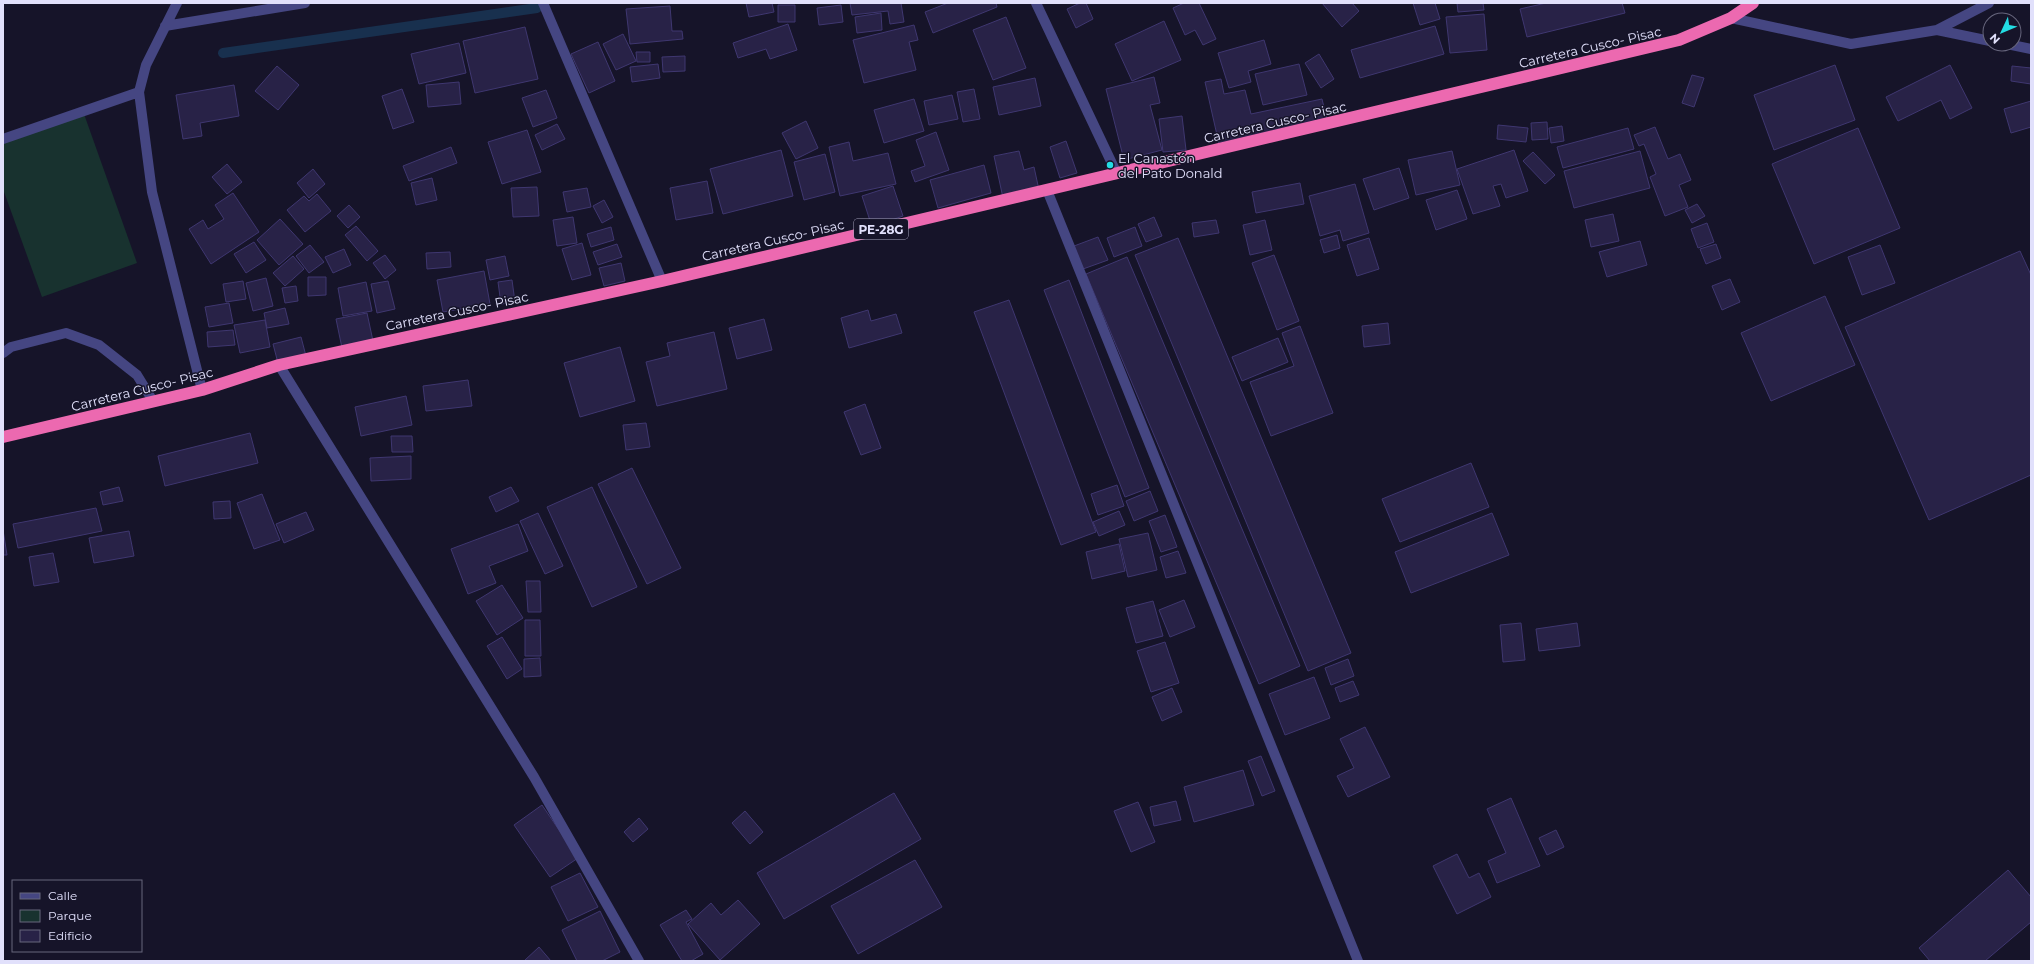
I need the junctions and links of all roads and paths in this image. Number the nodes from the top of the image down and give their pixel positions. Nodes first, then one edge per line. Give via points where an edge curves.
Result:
1 (177, 3) edge
2 (305, 3) edge
3 (543, 3) edge
4 (1036, 3) edge
5 (1753, 3) edge
6 (1989, 3) edge
7 (1731, 18) junction
8 (165, 26) junction
9 (1937, 30) junction
10 (1982, 39) edge
11 (139, 92) junction
12 (3, 139) edge
13 (1117, 174) junction
14 (1047, 190) junction
15 (662, 280) junction
16 (3, 353) edge
17 (279, 365) junction
18 (202, 390) junction
19 (153, 402) junction
20 (3, 437) edge
21 (638, 961) edge
22 (1358, 961) edge

1 - 8 street
2 - 8 street
3 - 15 street
4 - 13 street
5 - 7 highway, Carretera Cusco- Pisac / PE-28G
6 - 9 street
7 - 9 street via 1851,44
7 - 13 highway, Carretera Cusco- Pisac / PE-28G via 1679,40
8 - 11 street via 146,65
9 - 10 street
11 - 12 street
11 - 18 street via 152,192
13 - 14 highway, Carretera Cusco- Pisac / PE-28G
14 - 15 highway, Carretera Cusco- Pisac / PE-28G
14 - 22 street
15 - 17 highway, Carretera Cusco- Pisac / PE-28G
16 - 19 street via 11,347 66,332 99,345 137,375
17 - 18 highway, Carretera Cusco- Pisac / PE-28G
17 - 21 street via 534,777
18 - 19 highway, Carretera Cusco- Pisac / PE-28G
19 - 20 highway, Carretera Cusco- Pisac / PE-28G

